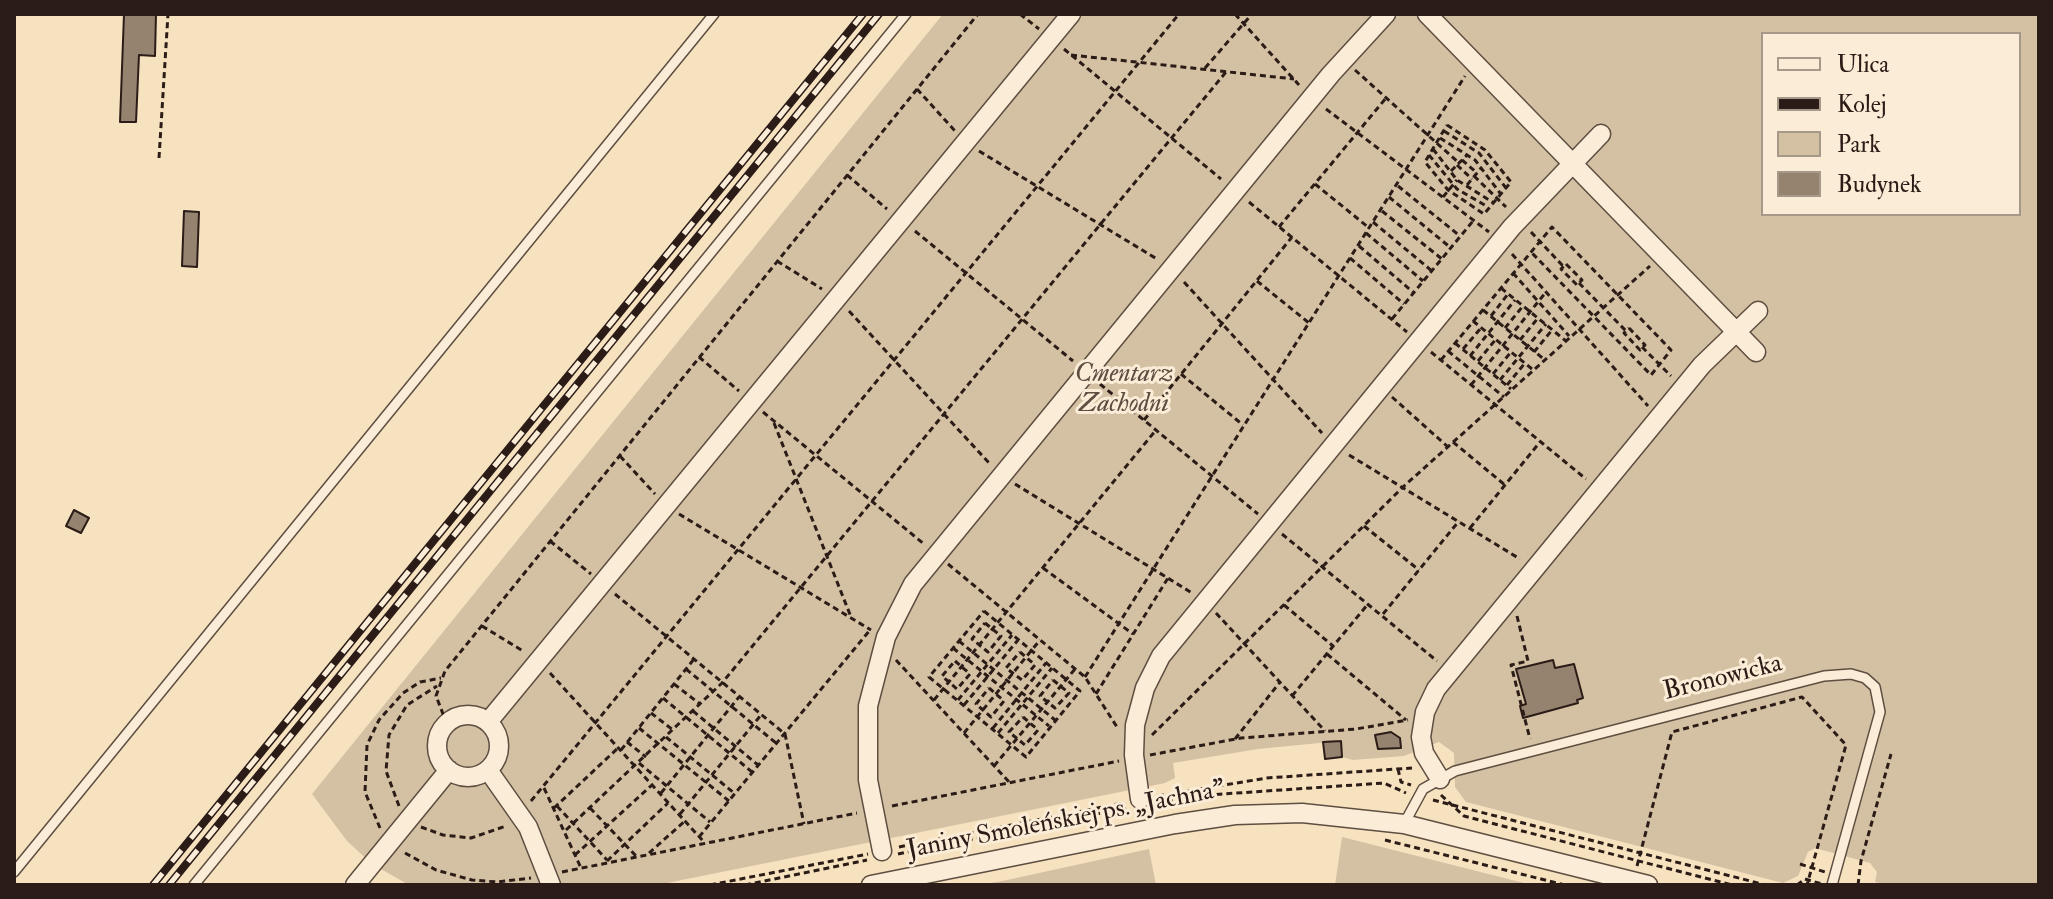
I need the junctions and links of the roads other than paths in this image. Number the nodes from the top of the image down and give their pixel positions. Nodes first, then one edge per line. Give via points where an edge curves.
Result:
1 (714, 14) edge
2 (906, 14) edge
3 (1071, 14) edge
4 (1386, 14) edge
5 (1427, 14) edge
6 (1601, 134) dead end
7 (1572, 163) junction
8 (1758, 311) dead end
9 (1735, 330) junction
10 (1756, 352) dead end
11 (488, 722) junction
12 (449, 770) junction
13 (488, 770) junction
14 (1440, 779) junction
15 (1140, 799) road end
16 (1404, 824) junction
17 (882, 851) road end
18 (14, 872) edge
19 (550, 880) edge
20 (194, 885) edge
21 (355, 885) edge
22 (871, 885) edge
23 (1648, 885) edge
24 (1832, 885) edge

1 - 18 lane
2 - 20 lane
3 - 11 street
4 - 17 street via 920,574 883,645 870,693 866,734 872,810
5 - 7 street
6 - 7 street
7 - 9 street
7 - 15 street via 1500,241 1161,656 1138,711 1134,755
8 - 9 street
9 - 10 street
9 - 14 street via 1432,696 1421,744
11 - 12 street via 469,715 447,724 438,745
11 - 13 street via 499,746
12 - 13 street via 469,777
12 - 21 street
13 - 19 street via 520,814
14 - 16 lane, Bronowicka via 1423,789
14 - 24 lane, Bronowicka via 1824,676 1861,676 1875,687 1880,712
16 - 22 street, Janiny Smoleńskiej ps. „Jachna” via 1322,814 1235,815
16 - 23 street, Janiny Smoleńskiej ps. „Jachna”

